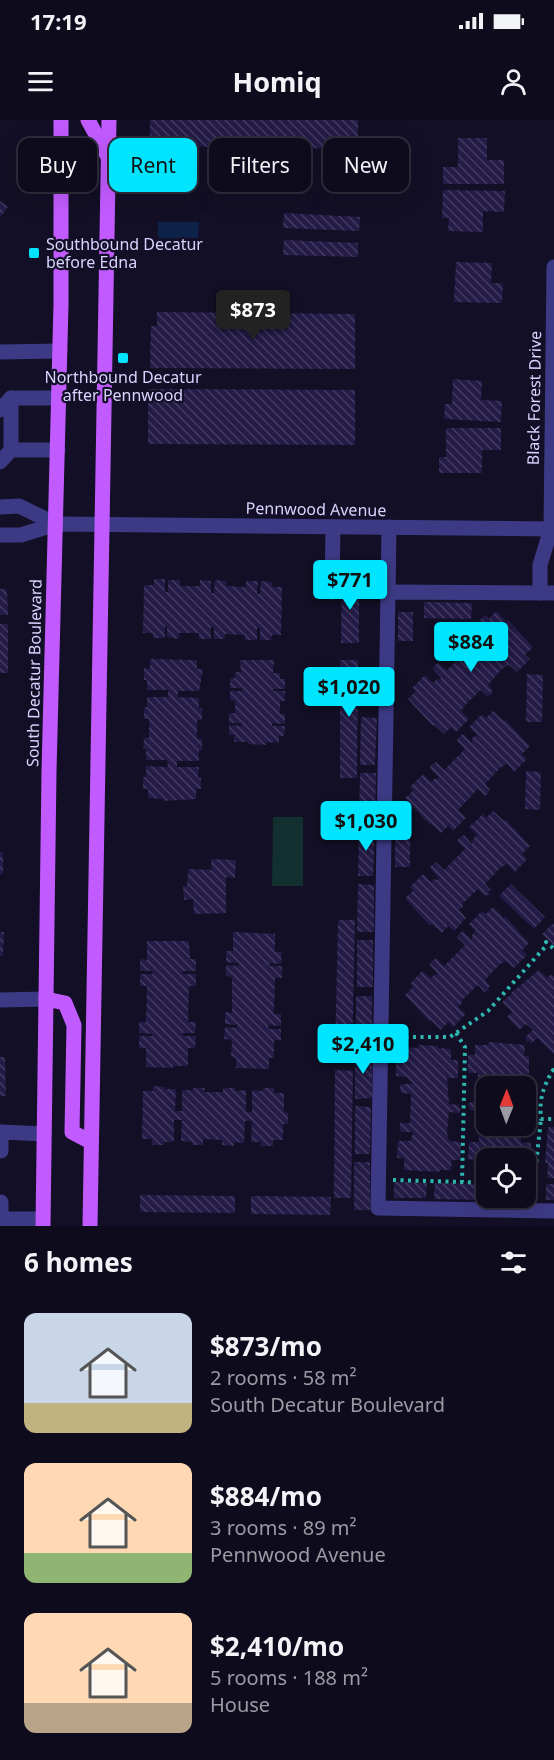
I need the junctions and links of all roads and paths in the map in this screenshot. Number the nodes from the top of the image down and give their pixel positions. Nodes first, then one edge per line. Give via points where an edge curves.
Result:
1 (61, 120) edge
2 (88, 120) edge
3 (109, 120) edge
4 (108, 157) junction
5 (554, 267) edge
6 (60, 351) junction
7 (0, 352) edge
8 (11, 398) junction
9 (59, 398) junction
10 (0, 410) edge
11 (11, 450) junction
12 (58, 450) junction
13 (0, 462) edge
14 (0, 507) edge
15 (56, 524) junction
16 (103, 524) junction
17 (333, 527) junction
18 (389, 527) junction
19 (553, 532) edge
20 (0, 535) edge
21 (332, 592) dead end
22 (388, 592) junction
23 (547, 593) edge
24 (554, 949) edge
25 (46, 999) junction
26 (0, 1000) edge
27 (456, 1034) junction
28 (381, 1037) junction
29 (554, 1071) edge
30 (541, 1119) junction
31 (554, 1119) edge
32 (44, 1134) junction
33 (91, 1142) junction
34 (1, 1150) edge
35 (536, 1165) edge
36 (392, 1168) dead end
37 (462, 1182) junction
38 (476, 1183) edge
39 (1, 1202) edge
40 (554, 1211) edge
41 (1, 1219) edge
42 (43, 1223) edge
43 (1, 1226) edge
44 (90, 1226) edge

1 - 6 main road, South Decatur Boulevard
2 - 4 main road
3 - 4 main road
4 - 16 main road
5 - 19 street, Black Forest Drive
6 - 7 street
6 - 9 main road, South Decatur Boulevard
8 - 9 street
8 - 10 street
8 - 11 street
9 - 12 main road, South Decatur Boulevard
11 - 12 street
11 - 13 street
12 - 15 main road, South Decatur Boulevard
14 - 15 street via 20,506
15 - 16 street, Pennwood Avenue
15 - 20 street via 21,534
15 - 25 main road, South Decatur Boulevard
16 - 17 street, Pennwood Avenue
16 - 33 main road
17 - 18 street, Pennwood Avenue
17 - 21 street
18 - 19 street, Pennwood Avenue
18 - 22 street
19 - 23 street, Black Forest Drive via 540,565
22 - 23 street
22 - 28 street
24 - 27 path via 546,942 488,1011
25 - 26 street
25 - 32 main road, South Decatur Boulevard
25 - 33 main road via 65,1004 74,1026 72,1132
27 - 28 path
27 - 37 path via 465,1047
28 - 40 street via 378,1208
29 - 30 path via 542,1089
30 - 31 path
30 - 35 path
32 - 34 street via 1,1132
32 - 42 main road, South Decatur Boulevard
33 - 44 main road
36 - 37 path via 392,1180
37 - 38 path
39 - 41 street
41 - 42 street
41 - 43 street

